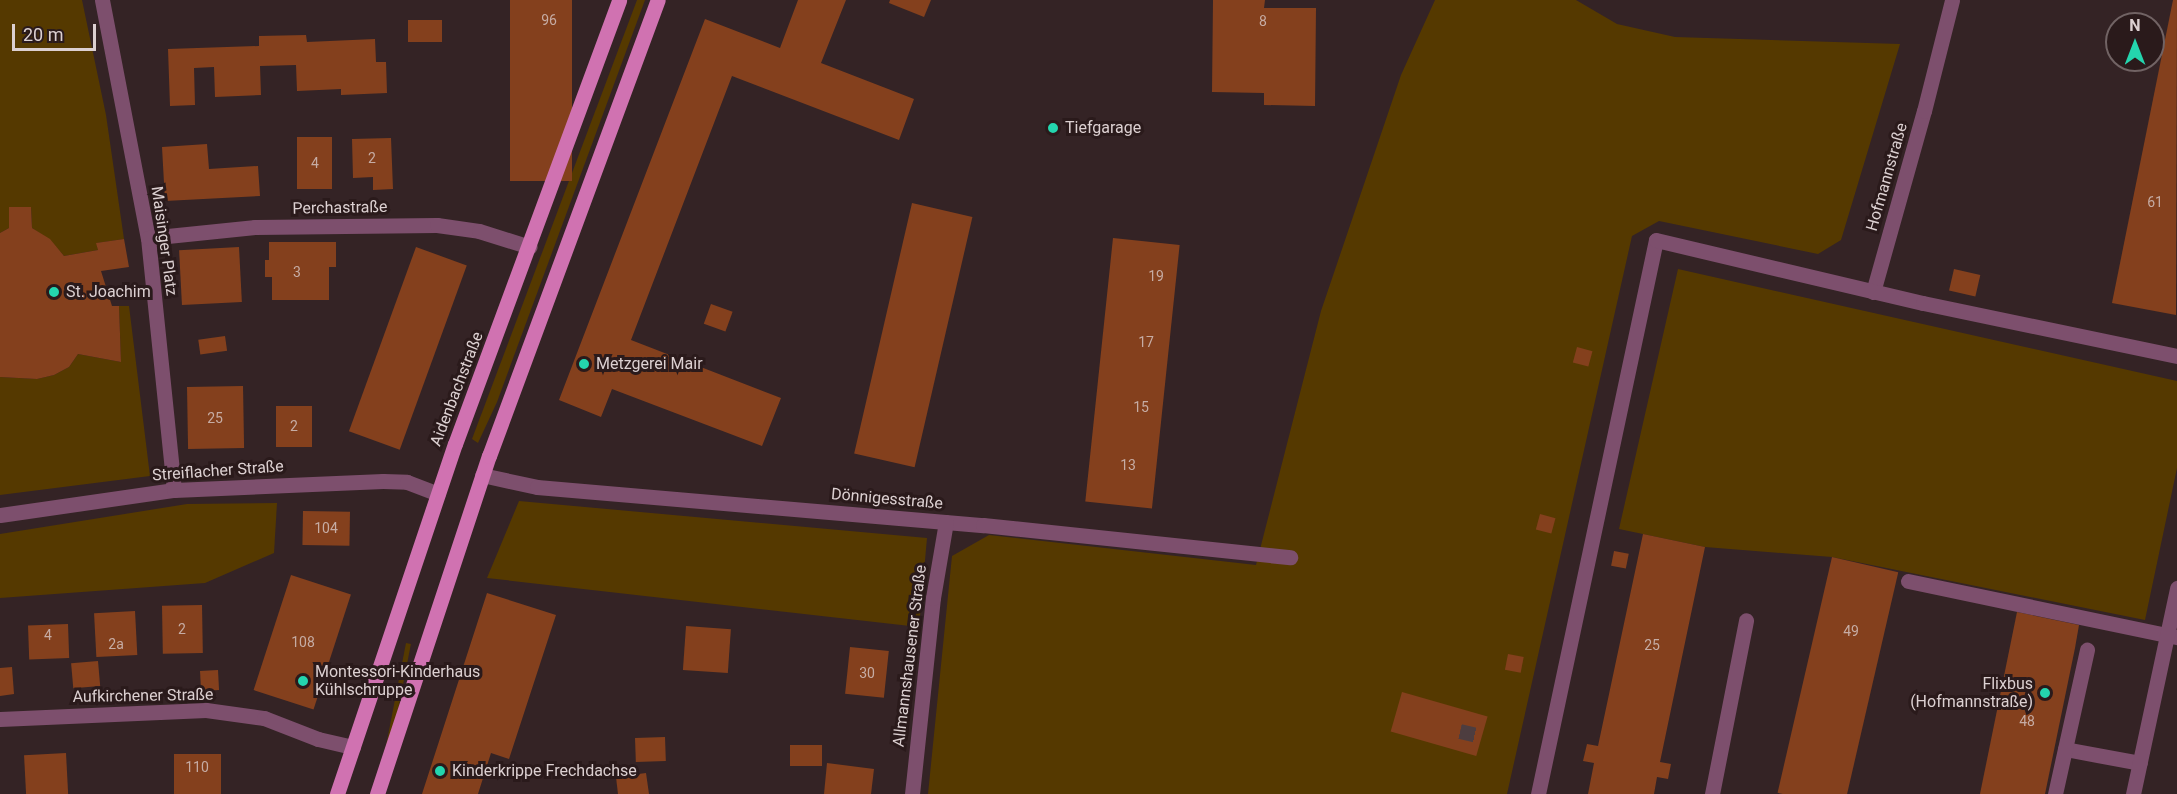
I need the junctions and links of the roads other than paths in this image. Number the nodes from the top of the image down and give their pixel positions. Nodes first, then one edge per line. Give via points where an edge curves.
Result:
1 (102, 0) edge
2 (619, 0) edge
3 (658, 0) edge
4 (1952, 0) edge
5 (148, 238) junction
6 (530, 246) junction
7 (1873, 292) junction
8 (2177, 356) edge
9 (482, 475) junction
10 (174, 490) junction
11 (438, 494) junction
12 (0, 515) edge
13 (946, 522) junction
14 (1290, 557) dead end
15 (1908, 581) dead end
16 (2177, 588) edge
17 (1746, 620) dead end
18 (2172, 636) edge
19 (2087, 650) dead end
20 (0, 719) edge
21 (353, 747) junction
22 (2065, 749) junction
23 (2140, 763) junction
24 (337, 794) edge
25 (376, 794) edge
26 (912, 794) edge
27 (1538, 794) edge
28 (1712, 794) edge
29 (2055, 794) edge
30 (2133, 794) edge

1 - 5 street, Maisinger Platz
2 - 6 main road, Aidenbachstraße
3 - 9 main road
4 - 7 street, Hofmannstraße
5 - 6 street, Perchastraße via 255,227 437,225 479,231
5 - 10 street, Maisinger Platz
6 - 11 main road, Aidenbachstraße
7 - 8 street
7 - 27 street via 1656,240
9 - 13 street, Dönnigesstraße via 537,487
9 - 25 main road
10 - 11 street, Streiflacher Straße via 383,481 407,482
10 - 12 street, Streiflacher Straße
11 - 21 main road, Aidenbachstraße
13 - 14 street, Dönnigesstraße
13 - 26 street, Allmannshausener Straße via 933,598
15 - 18 street
16 - 18 street
17 - 28 street
18 - 23 street
19 - 22 street
20 - 21 street, Aufkirchener Straße via 206,710 264,718 318,740
21 - 24 main road, Aidenbachstraße
22 - 23 street
22 - 29 street
23 - 30 street

